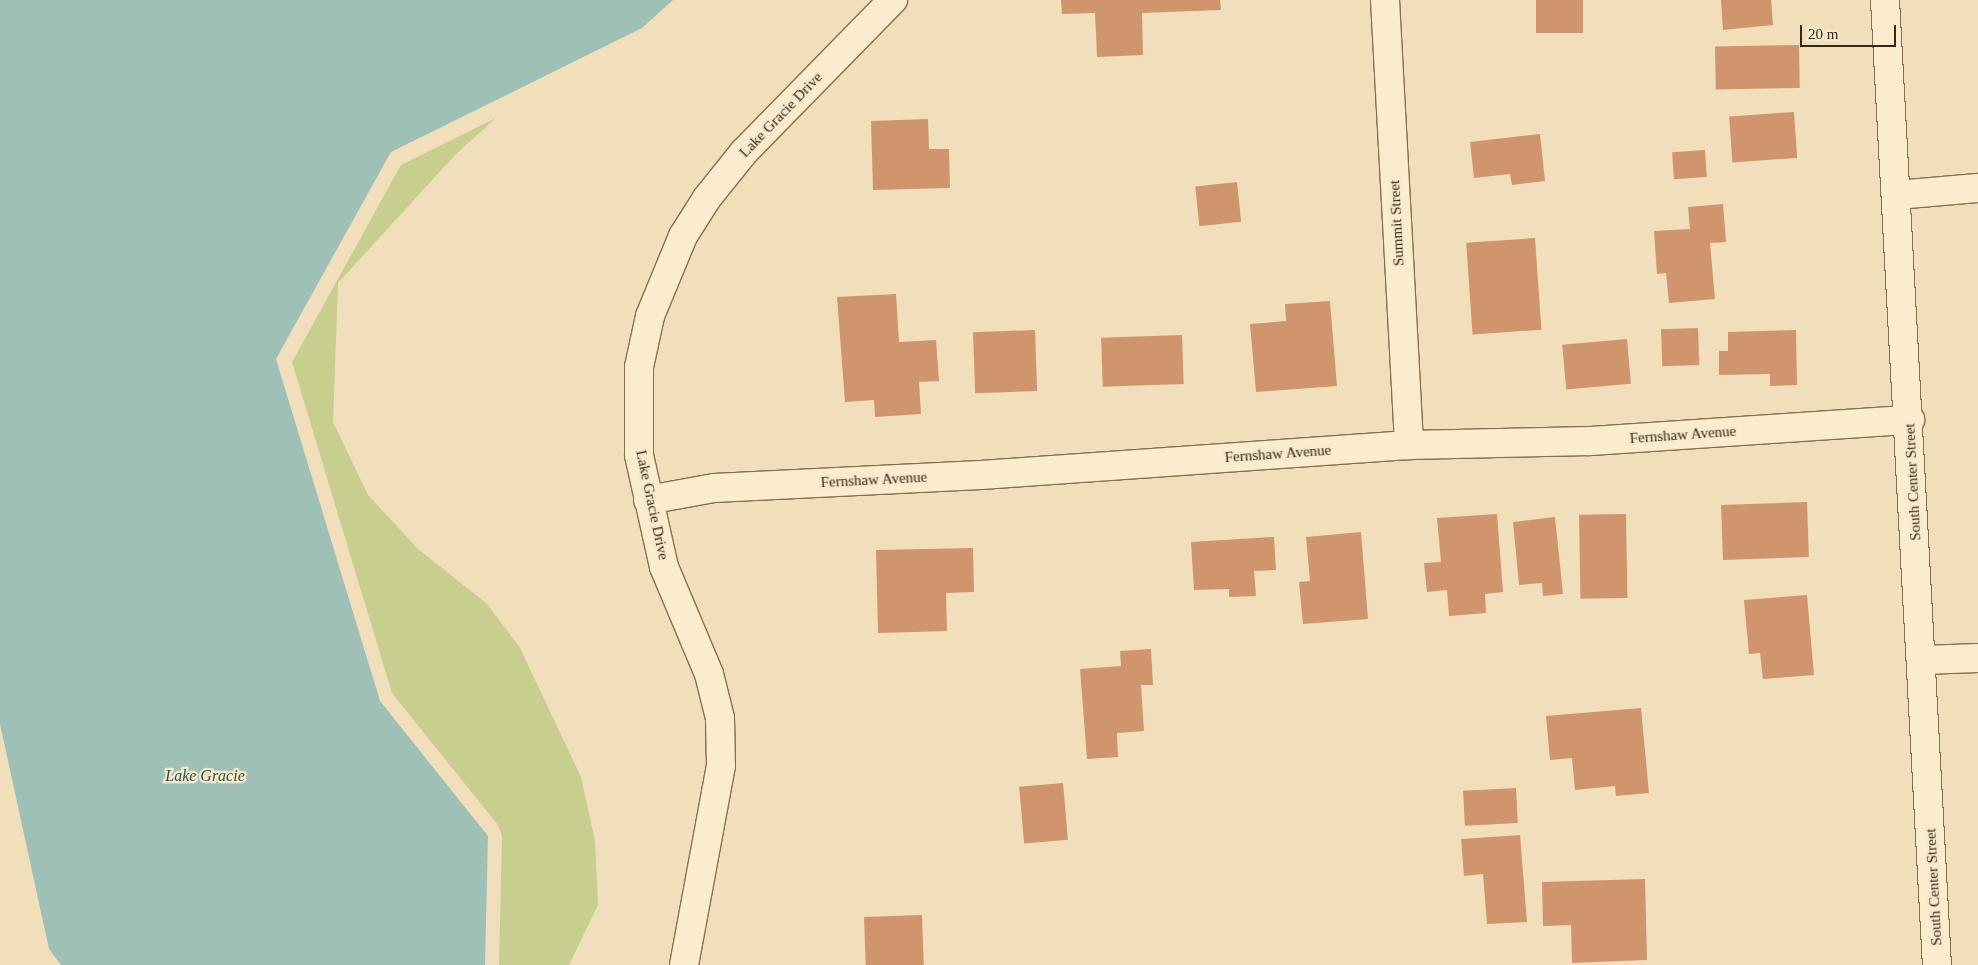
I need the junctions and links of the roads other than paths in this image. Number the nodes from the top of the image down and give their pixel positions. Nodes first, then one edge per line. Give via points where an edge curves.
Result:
1 (893, 0) edge
2 (1385, 0) edge
3 (1885, 0) edge
4 (1978, 188) edge
5 (1896, 195) junction
6 (1910, 420) junction
7 (1409, 445) junction
8 (648, 500) junction
9 (1978, 658) edge
10 (1923, 660) junction
11 (684, 965) edge
12 (1937, 965) edge

1 - 8 street, Lake Gracie Drive via 744,152 707,198 684,236 650,316 639,367 639,455
2 - 7 street, Summit Street
3 - 5 street, South Center Street
4 - 5 street
5 - 6 street, South Center Street
6 - 7 street, Fernshaw Avenue via 1590,441
6 - 10 street, South Center Street
7 - 8 street, Fernshaw Avenue via 981,475 714,488
8 - 11 street, Lake Gracie Drive via 664,567 709,674 720,718 721,766
9 - 10 street
10 - 12 street, South Center Street

